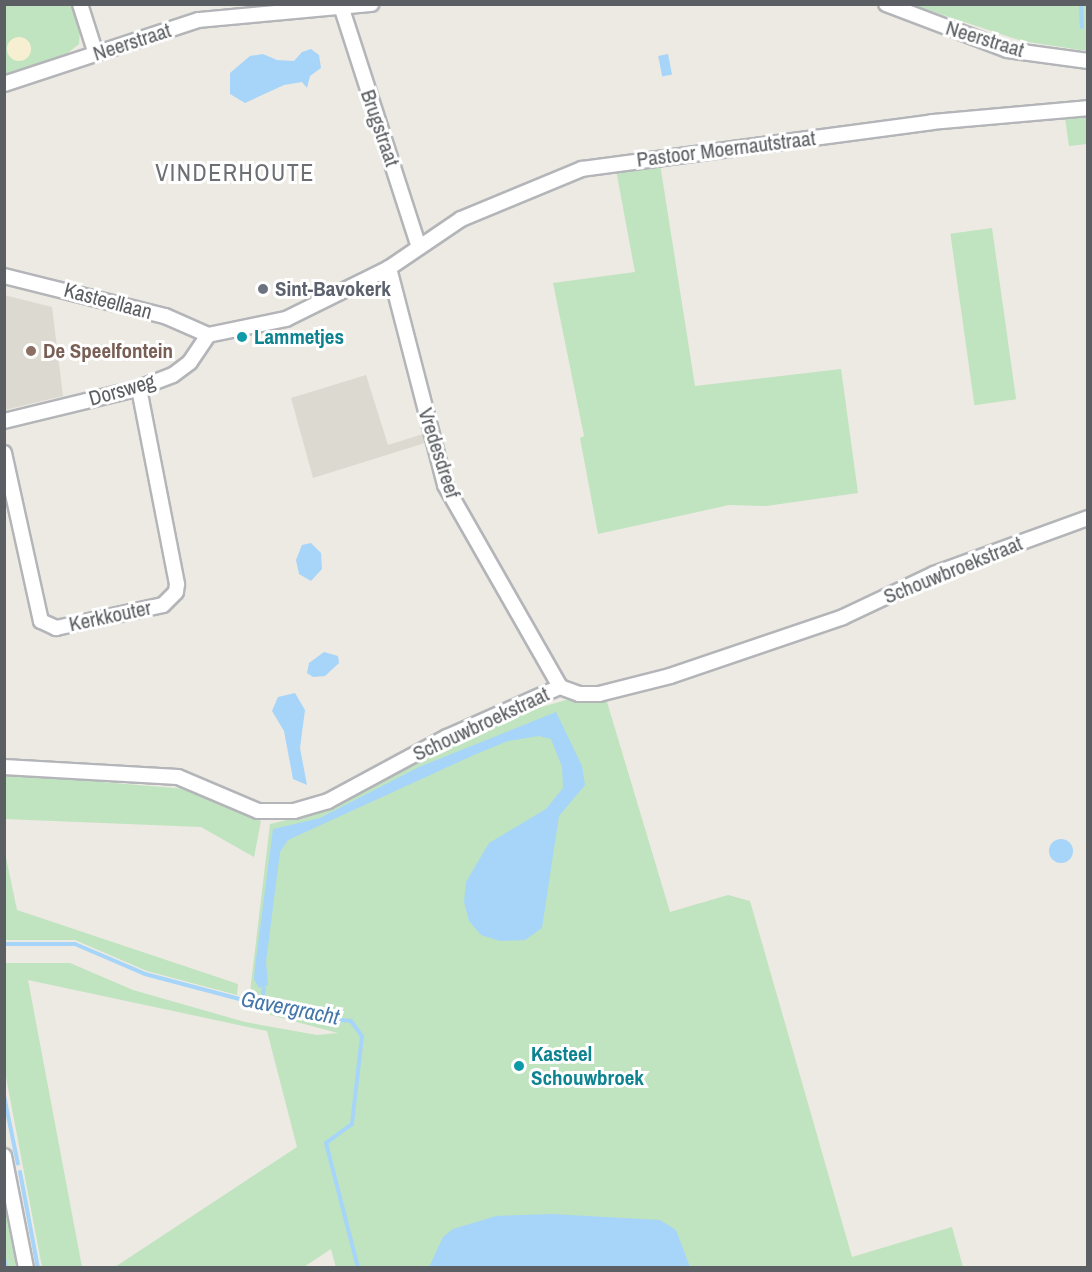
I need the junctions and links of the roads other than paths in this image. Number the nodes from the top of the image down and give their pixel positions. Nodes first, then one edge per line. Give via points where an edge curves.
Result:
1 (80, 4) edge
2 (371, 4) edge
3 (886, 4) edge
4 (303, 8) edge
5 (342, 9) junction
6 (96, 54) junction
7 (1088, 61) edge
8 (4, 84) edge
9 (1088, 108) edge
10 (419, 247) junction
11 (389, 268) junction
12 (4, 276) edge
13 (208, 334) junction
14 (140, 388) junction
15 (4, 421) edge
16 (4, 453) edge
17 (1088, 518) edge
18 (560, 687) junction
19 (4, 767) edge
20 (4, 1156) edge
21 (26, 1268) edge

1 - 6 street
2 - 5 street, Neerstraat
3 - 7 street, Neerstraat via 1006,50
4 - 5 street, Neerstraat
4 - 6 street, Neerstraat via 199,20
5 - 10 street, Brugstraat
6 - 8 street, Neerstraat
9 - 10 street, Pastoor Moernautstraat via 943,121 582,169 481,210
10 - 11 street, Pastoor Moernautstraat
11 - 13 street via 286,319
11 - 18 street, Vredesdreef via 445,485
12 - 13 street, Kasteellaan via 165,316
13 - 14 street, Dorsweg via 182,370
14 - 15 street, Dorsweg
14 - 16 street, Kerkkouter via 177,584 176,592 163,605 56,628 41,621
17 - 18 street, Schouwbroekstraat via 934,574 843,617 670,676 599,694 579,694
18 - 19 street, Schouwbroekstraat via 447,737 328,801 286,812 258,812 178,777
20 - 21 street

